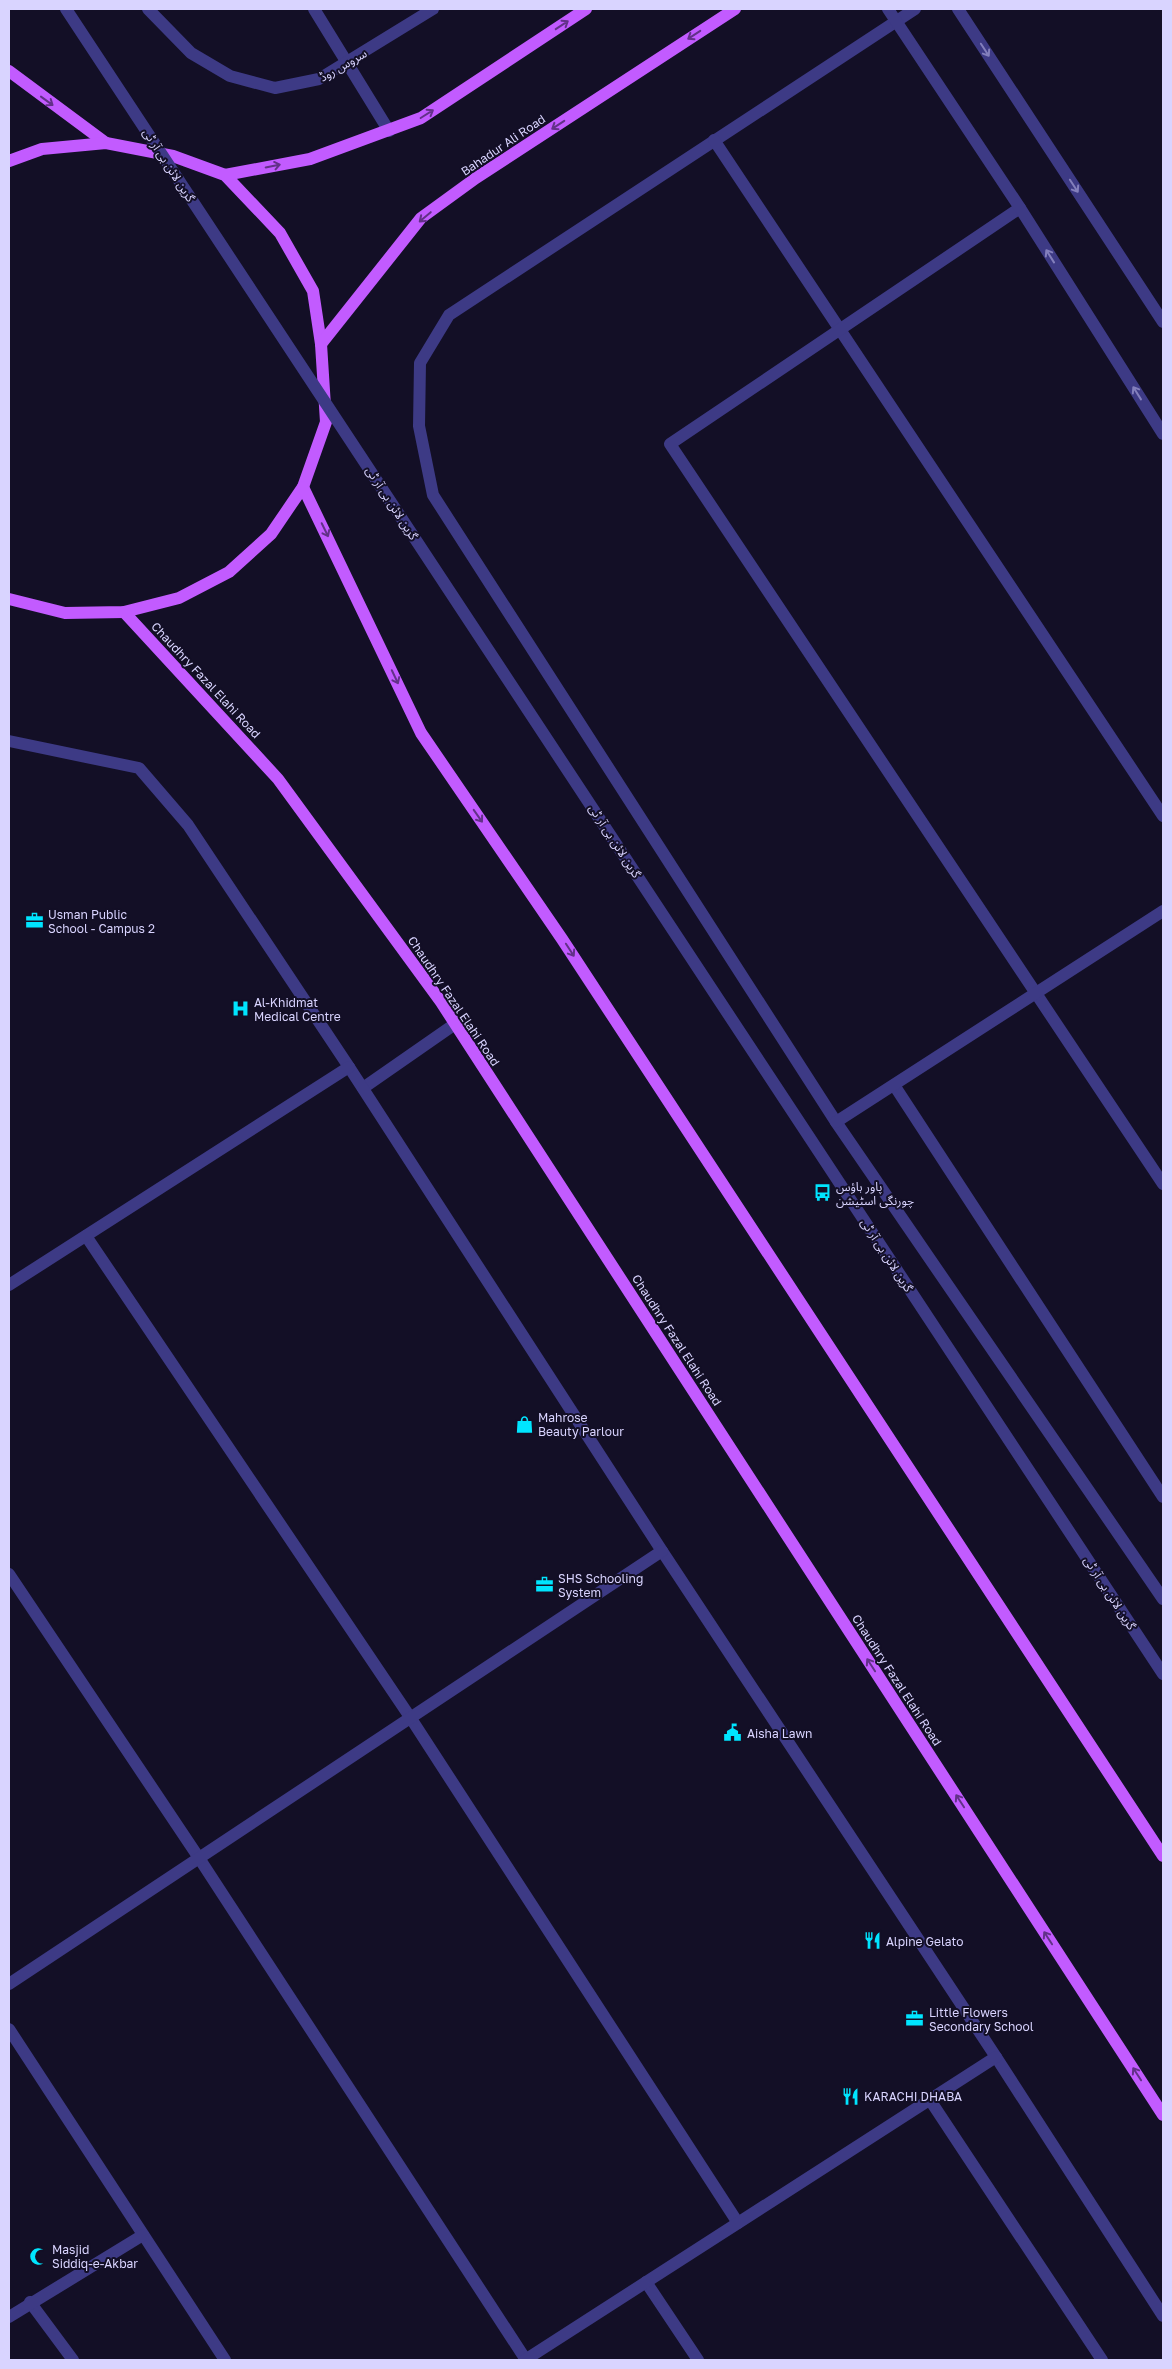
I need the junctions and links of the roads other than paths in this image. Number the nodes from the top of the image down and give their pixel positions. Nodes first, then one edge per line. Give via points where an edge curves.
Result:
1 (66, 9) edge
2 (148, 9) edge
3 (314, 9) edge
4 (433, 9) edge
5 (586, 9) edge
6 (735, 9) edge
7 (888, 9) edge
8 (915, 9) edge
9 (958, 9) edge
10 (897, 22) junction
11 (348, 62) junction
12 (9, 71) edge
13 (389, 131) junction
14 (714, 140) junction
15 (106, 143) junction
16 (9, 161) edge
17 (225, 175) junction
18 (1020, 208) junction
19 (1163, 322) edge
20 (841, 330) junction
21 (321, 344) junction
22 (1163, 434) edge
23 (303, 487) junction
24 (9, 599) edge
25 (124, 612) junction
26 (9, 741) edge
27 (1163, 816) edge
28 (1163, 911) edge
29 (1036, 993) junction
30 (455, 1024) junction
31 (349, 1067) junction
32 (894, 1085) junction
33 (363, 1088) junction
34 (836, 1122) junction
35 (1163, 1184) edge
36 (86, 1236) junction
37 (9, 1285) edge
38 (1163, 1497) edge
39 (662, 1551) junction
40 (9, 1574) edge
41 (1163, 1599) edge
42 (1163, 1674) edge
43 (410, 1717) junction
44 (1163, 1856) edge
45 (199, 1858) junction
46 (9, 1984) edge
47 (9, 2029) edge
48 (996, 2057) junction
49 (930, 2100) junction
50 (1163, 2115) edge
51 (738, 2223) junction
52 (143, 2235) junction
53 (646, 2282) junction
54 (30, 2302) junction
55 (1163, 2316) edge
56 (9, 2317) edge
57 (72, 2360) edge
58 (225, 2360) edge
59 (525, 2360) edge
60 (698, 2360) edge
61 (1102, 2360) edge

1 - 42 street, گرین لائن بی آر ٹی, bridge
2 - 11 street, سروس روڈ via 191,52 230,76 275,88 319,80
3 - 11 street
4 - 11 street, سروس روڈ
13 -> 5 main road via 421,118
6 -> 21 main road, Bahadur Ali Road via 476,178 421,218
7 - 10 street
8 - 10 street
9 -> 19 street
10 - 14 street
10 - 18 street
11 - 13 street
12 -> 15 main road
17 -> 13 main road via 310,159
14 - 20 street
14 - 34 street via 449,315 420,363 419,426 433,495
15 - 16 main road via 42,149
15 - 17 main road via 173,156
17 - 21 main road via 280,233 313,291
18 - 20 street
22 -> 18 street
20 - 27 street
20 - 29 street via 670,444
21 - 23 main road via 326,422
23 - 25 main road via 271,534 229,572 179,598
23 -> 44 main road via 421,733 562,938
24 - 25 main road via 65,613
25 - 30 main road, Chaudhry Fazal Elahi Road via 278,779
26 - 31 street via 139,768 188,825
28 - 29 street
29 - 32 street
29 - 35 street
30 - 33 street
50 -> 30 main road, Chaudhry Fazal Elahi Road
31 - 33 street
31 - 36 street
32 - 34 street
32 - 38 street
33 - 39 street
34 - 41 street
36 - 37 street
36 - 43 street
39 - 43 street
39 - 48 street
40 - 45 street
43 - 45 street
43 - 51 street
45 - 46 street
45 - 59 street
47 - 52 street
48 - 49 street
48 - 55 street
49 - 51 street
49 - 61 street
51 - 53 street
52 - 54 street
52 - 58 street
53 - 59 street
53 - 60 street
54 - 56 street
54 - 57 street

